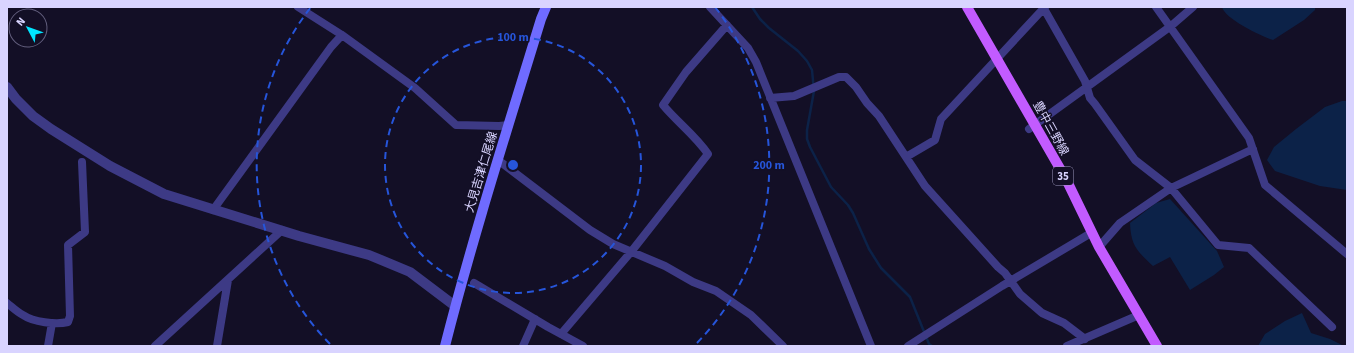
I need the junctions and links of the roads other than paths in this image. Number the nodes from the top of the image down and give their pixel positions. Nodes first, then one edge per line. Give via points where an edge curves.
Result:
1 (298, 7) edge
2 (546, 7) edge
3 (710, 7) edge
4 (967, 7) edge
5 (1044, 7) edge
6 (1156, 7) edge
7 (1193, 7) edge
8 (727, 25) junction
9 (1170, 27) junction
10 (342, 35) junction
11 (997, 58) junction
12 (7, 87) edge
13 (1087, 87) junction
14 (770, 98) junction
15 (509, 125) junction
16 (1032, 127) junction
17 (1253, 149) junction
18 (906, 156) junction
19 (498, 160) junction
20 (82, 162) dead end
21 (1170, 188) junction
22 (213, 210) junction
23 (282, 230) junction
24 (1091, 233) junction
25 (1099, 247) junction
26 (631, 252) junction
27 (1347, 254) edge
28 (228, 280) junction
29 (1010, 281) junction
30 (474, 283) dead end
31 (7, 304) edge
32 (455, 306) junction
33 (1139, 315) junction
34 (535, 319) junction
35 (52, 323) junction
36 (1332, 327) dead end
37 (561, 334) junction
38 (1085, 339) junction
39 (48, 346) edge
40 (155, 346) edge
41 (217, 346) edge
42 (445, 346) edge
43 (523, 346) edge
44 (583, 346) edge
45 (783, 346) edge
46 (870, 346) edge
47 (908, 346) edge
48 (1067, 346) edge
49 (1157, 346) edge

1 - 10 street
2 - 15 main road, 大見吉津仁尾線
3 - 8 street
4 - 11 main road, 豊中三野線 / 35
5 - 11 street
5 - 13 street
6 - 9 street
7 - 9 street
8 - 14 street via 748,48
8 - 26 street via 686,72 663,105 708,154
9 - 13 street
9 - 17 street via 1249,138
10 - 15 street via 414,88 456,125
10 - 22 street
11 - 16 main road, 豊中三野線 / 35
11 - 18 street via 941,119 935,140
12 - 22 street via 33,116 110,166 164,194
13 - 16 street
13 - 21 street via 1090,98 1135,160
14 - 18 street via 794,96 839,76 846,77
14 - 46 street
15 - 19 main road, 大見吉津仁尾線
16 - 24 main road, 豊中三野線 / 35 via 1066,179
17 - 21 street
17 - 27 street via 1265,185
18 - 29 street via 926,186
19 - 26 street via 590,230
19 - 32 main road, 大見吉津仁尾線
20 - 35 street via 85,232 68,245 70,316 68,322
21 - 25 street via 1120,223
21 - 36 street via 1218,245 1249,248
22 - 23 street
23 - 28 street
23 - 32 street via 369,255 410,272
24 - 25 main road, 豊中三野線 / 35
24 - 29 street
25 - 33 main road, 豊中三野線 / 35
26 - 37 street
26 - 45 street via 716,291 751,316
28 - 40 street
28 - 41 street
29 - 38 street via 1020,294 1042,313 1064,323
29 - 47 street
30 - 34 street
31 - 35 street via 24,316
32 - 42 main road, 大見吉津仁尾線
33 - 38 street
33 - 49 main road, 豊中三野線 / 35
34 - 37 street
34 - 43 street
35 - 39 street
37 - 44 street
38 - 48 street

